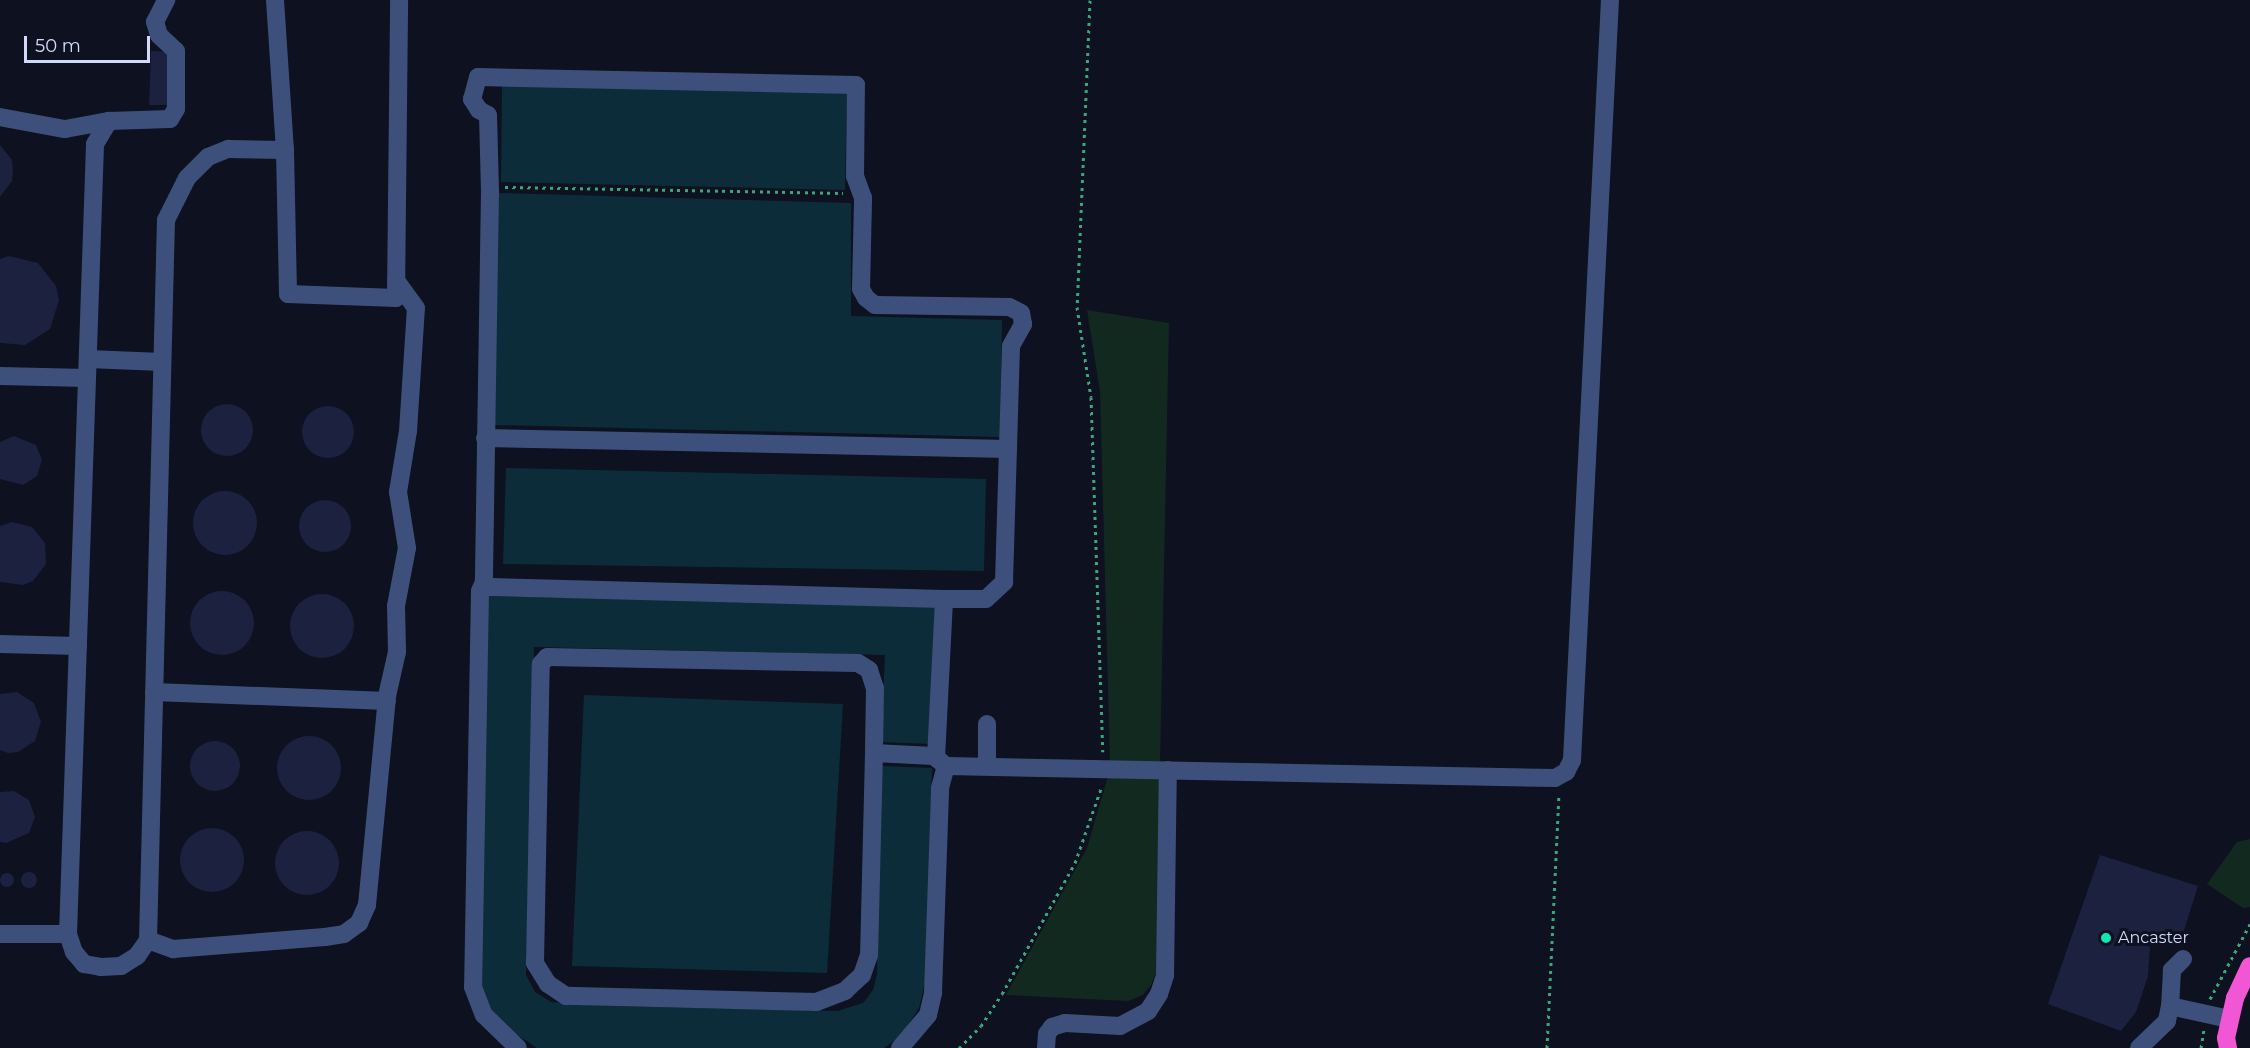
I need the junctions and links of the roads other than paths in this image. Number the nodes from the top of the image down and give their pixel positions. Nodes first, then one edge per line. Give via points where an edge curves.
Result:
1 (166, 0) edge
2 (275, 0) edge
3 (399, 0) edge
4 (1610, 0) edge
5 (0, 117) edge
6 (109, 121) junction
7 (285, 150) junction
8 (396, 280) junction
9 (88, 359) junction
10 (162, 362) junction
11 (0, 376) edge
12 (87, 378) junction
13 (485, 438) junction
14 (1008, 449) junction
15 (484, 582) junction
16 (944, 599) junction
17 (0, 644) edge
18 (78, 646) junction
19 (154, 692) junction
20 (387, 701) junction
21 (987, 724) dead end
22 (874, 753) junction
23 (941, 762) junction
24 (987, 766) junction
25 (1168, 770) junction
26 (0, 934) edge
27 (68, 934) junction
28 (148, 939) junction
29 (2183, 959) dead end
30 (2250, 966) edge
31 (2170, 1006) junction
32 (2229, 1019) junction
33 (2226, 1045) edge
34 (518, 1048) edge
35 (900, 1048) edge
36 (1046, 1048) edge
37 (2139, 1048) edge

1 - 6 lane via 155,22 159,35 176,51 176,109 170,119
2 - 7 lane
3 - 8 lane
4 - 25 lane via 1572,760 1566,772 1559,777
5 - 6 lane via 65,129
6 - 9 lane via 95,144
7 - 8 lane via 288,294 396,298
7 - 10 lane via 228,149 208,157 187,178 166,220
8 - 20 lane via 416,308 408,431 398,492 407,548 396,606 397,652
9 - 10 lane
9 - 12 lane
10 - 19 lane
11 - 12 lane
12 - 18 lane
13 - 14 lane
13 - 14 lane via 488,115 472,99 478,77 487,75 856,85 855,176 860,193 861,289 875,305 1009,307 1021,313 1023,324 1011,346
13 - 15 lane
14 - 16 lane via 1004,582 986,598
15 - 16 lane via 501,587
15 - 34 lane via 480,591 473,987 484,1015
16 - 23 lane
17 - 18 lane
18 - 27 lane
19 - 20 lane
19 - 28 lane
20 - 28 lane via 367,904 359,923 344,934 325,937 173,949
21 - 24 lane
22 - 22 lane via 869,955 862,975 845,991 817,1002 578,997 566,996 548,984 535,963 541,664 547,657 858,663 869,670 875,688
22 - 23 lane
23 - 24 lane
23 - 35 lane via 933,993 928,1015
24 - 25 lane
25 - 36 lane via 1165,975 1159,994 1148,1011 1120,1026 1065,1023 1052,1027
26 - 27 lane
27 - 28 lane via 74,952 84,964 101,967 121,966 137,956
29 - 31 lane via 2172,970
30 - 32 highway
31 - 32 lane
31 - 37 lane via 2167,1021
32 - 33 highway

